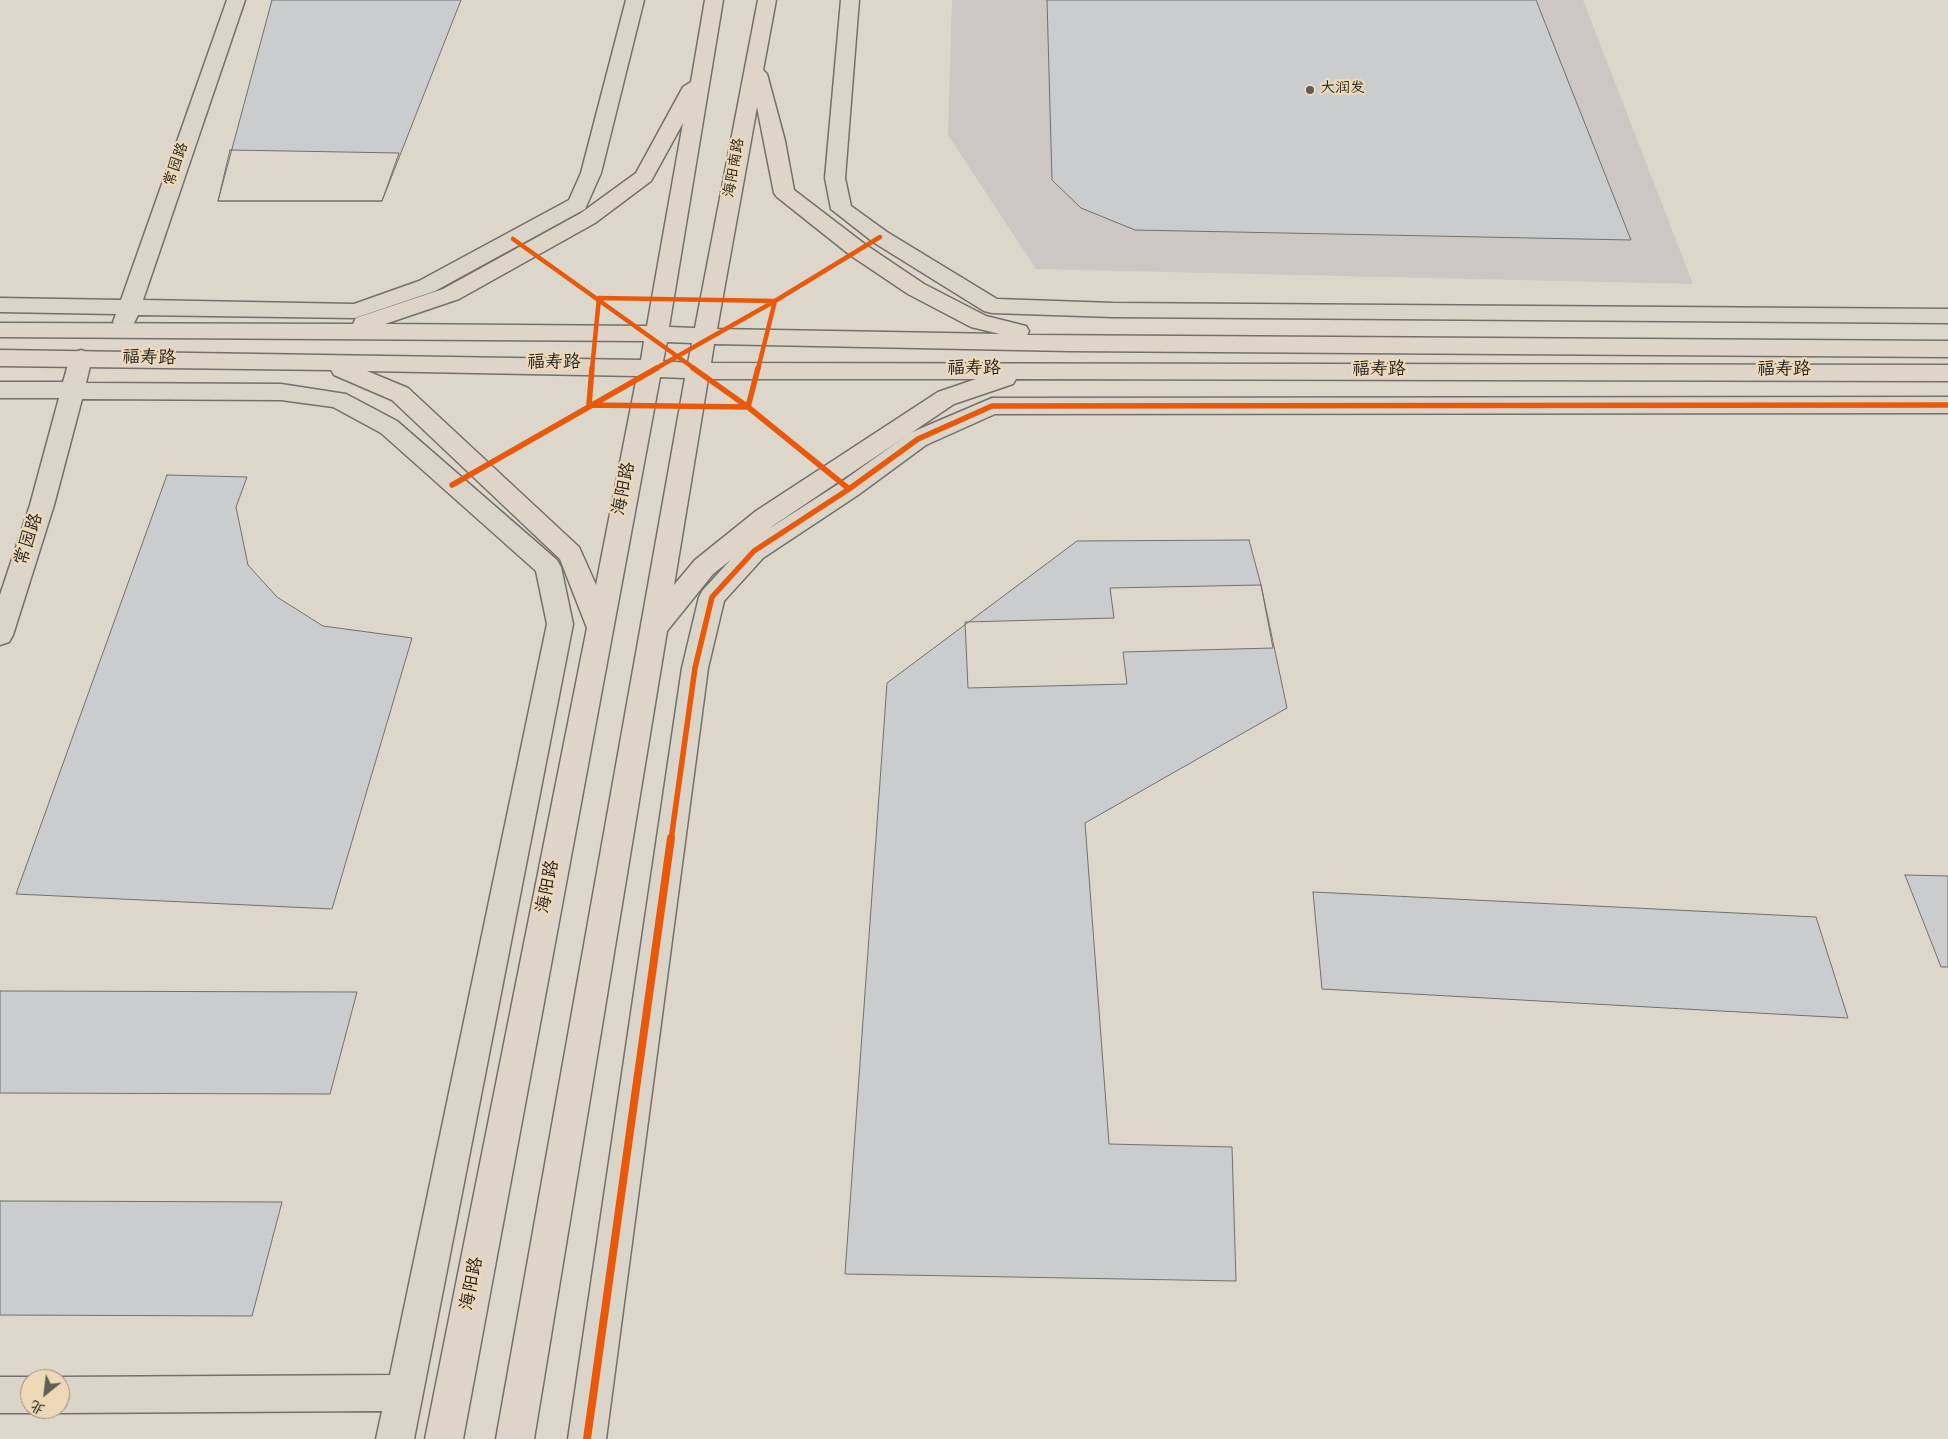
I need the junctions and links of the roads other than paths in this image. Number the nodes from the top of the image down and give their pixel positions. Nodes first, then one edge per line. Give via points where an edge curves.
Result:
1 (236, 0) edge
2 (635, 0) edge
3 (714, 0) edge
4 (767, 0) edge
5 (850, 0) edge
6 (756, 62) junction
7 (703, 70) junction
8 (0, 304) edge
9 (129, 306) junction
10 (1948, 316) edge
11 (0, 330) edge
12 (344, 330) junction
13 (121, 331) junction
14 (657, 334) junction
15 (705, 336) junction
16 (1068, 343) junction
17 (1948, 349) edge
18 (0, 358) edge
19 (80, 358) junction
20 (330, 364) junction
21 (650, 367) junction
22 (698, 371) junction
23 (1026, 371) junction
24 (1948, 373) edge
25 (0, 390) edge
26 (71, 391) junction
27 (1948, 405) edge
28 (656, 625) junction
29 (600, 627) junction
30 (0, 634) edge
31 (405, 1393) junction
32 (0, 1395) edge
33 (20, 1395) edge
34 (70, 1395) edge
35 (395, 1439) edge
36 (444, 1439) edge
37 (515, 1439) edge
38 (587, 1439) edge

1 - 9 street, 常园路
2 - 9 street via 591,173 578,204 428,286 356,311
3 - 7 main road
4 - 6 main road, 海阳南路
5 - 10 street via 834,178 841,209 992,306 1123,310
6 - 15 main road, 海阳南路
6 - 16 main road via 784,193 858,250 916,288 979,322
7 - 12 main road via 644,176 588,218 451,294
7 - 14 main road
8 - 9 street
9 - 13 street, 常园路
11 - 13 main road, 福寿路
12 - 13 main road, 福寿路
12 - 14 main road, 福寿路
14 - 15 main road, 福寿路
14 - 21 main road, 海阳路
15 - 16 main road, 福寿路
15 - 22 main road
16 - 17 main road, 福寿路
18 - 19 main road, 福寿路
19 - 20 main road, 福寿路
19 - 26 street, 常园路
20 - 21 main road, 福寿路
20 - 29 main road via 400,394 570,554
21 - 22 main road, 福寿路
21 - 29 main road, 海阳路
22 - 23 main road, 福寿路
22 - 28 main road
23 - 24 main road, 福寿路
23 - 28 main road via 946,398 765,518 704,567
25 - 26 street
26 - 30 street, 常园路 via 42,505
26 - 31 street via 281,392 338,400 389,427 548,568 560,624
27 - 38 street via 992,406 918,439 754,551 712,598 695,668
28 - 37 main road
29 - 36 main road, 海阳路
31 - 34 street
31 - 35 street
32 - 33 street

